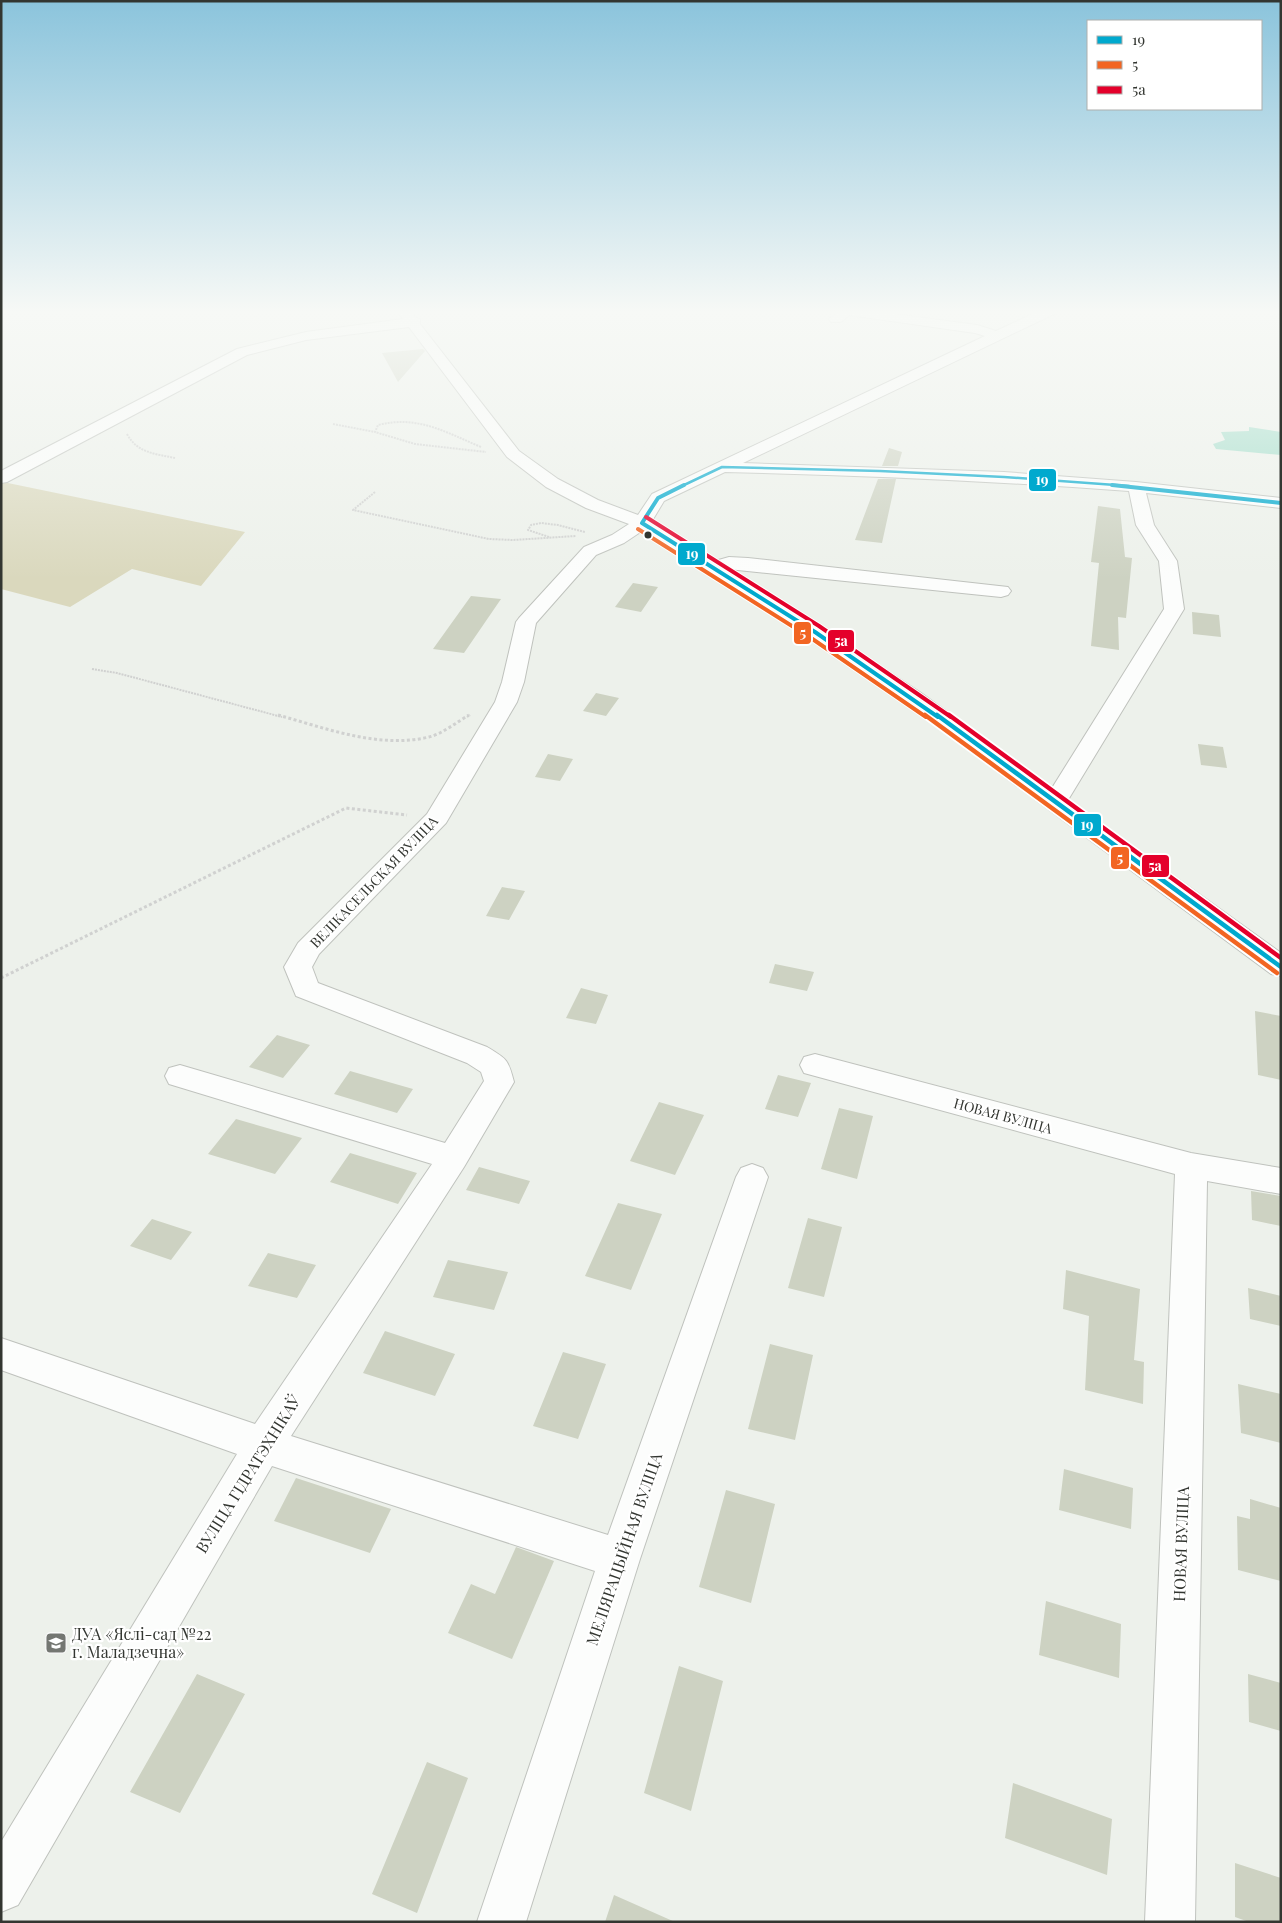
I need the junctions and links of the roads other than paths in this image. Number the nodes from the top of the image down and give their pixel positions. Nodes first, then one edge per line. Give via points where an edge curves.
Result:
1 (152, 400) edge
2 (471, 400) edge
3 (862, 400) edge
4 (722, 467) junction
5 (1, 478) edge
6 (1136, 487) junction
7 (1281, 503) edge
8 (642, 523) junction
9 (711, 568) junction
10 (1001, 591) dead end
11 (1055, 802) junction
12 (1281, 967) edge
13 (495, 1066) joint
14 (815, 1066) dead end
15 (180, 1076) dead end
16 (453, 1158) junction
17 (1191, 1166) junction
18 (752, 1177) dead end
19 (1281, 1182) edge
20 (1, 1354) edge
21 (262, 1445) junction
22 (620, 1558) junction
23 (1, 1888) edge
24 (501, 1922) edge
25 (1170, 1922) edge

1 - 5 street
2 - 8 street via 513,454 552,483 592,504
3 - 4 street
4 - 6 street via 880,471
4 - 8 street via 658,498
6 - 7 street
6 - 11 street via 1145,525 1168,561 1174,609
8 - 9 street
8 - 13 street, ВЕЛІКАСЕЛЬСКАЯ ВУЛІЦА via 618,539 590,550 526,622 506,702 437,818 308,949 298,967 306,989 478,1055
9 - 10 street via 729,563 748,564
9 - 11 street via 913,698
11 - 12 street
13 - 16 street, ВУЛІЦА ГІДРАТЭХНІКАЎ via 499,1082
14 - 17 street, НОВАЯ ВУЛІЦА
15 - 16 street
16 - 21 street, ВУЛІЦА ГІДРАТЭХНІКАЎ
17 - 19 street, НОВАЯ ВУЛІЦА
17 - 25 street, НОВАЯ ВУЛІЦА
18 - 22 street, МЕЛІЯРАЦЫЙНАЯ ВУЛІЦА
20 - 21 street
21 - 22 street
21 - 23 street, ВУЛІЦА ГІДРАТЭХНІКАЎ
22 - 24 street, МЕЛІЯРАЦЫЙНАЯ ВУЛІЦА

